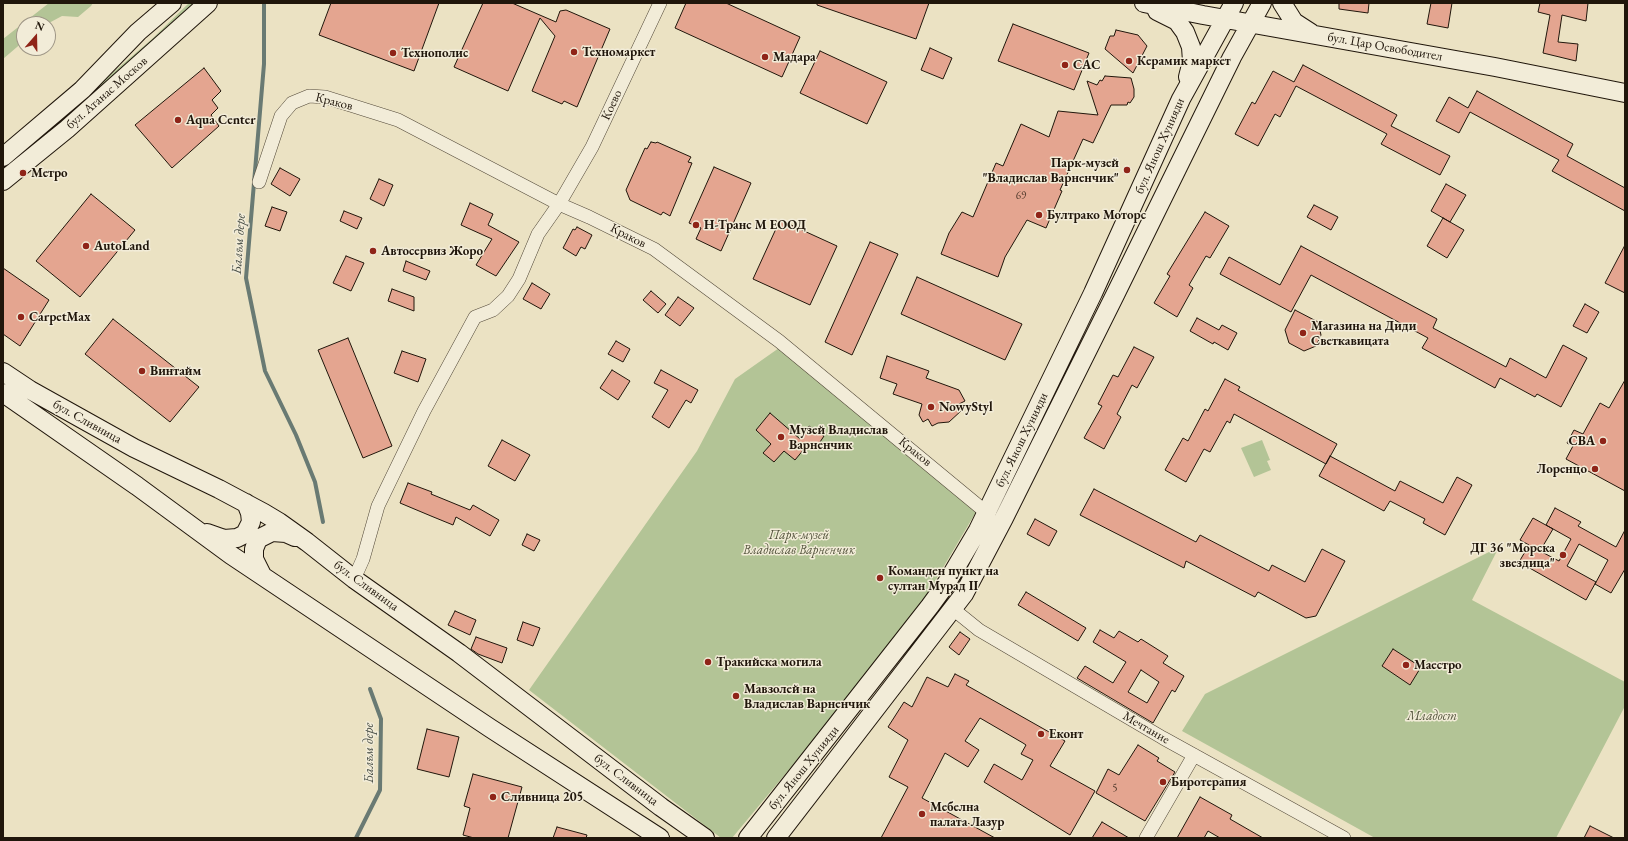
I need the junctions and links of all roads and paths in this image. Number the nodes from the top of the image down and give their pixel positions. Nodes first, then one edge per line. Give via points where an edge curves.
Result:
1 (172, 3) edge
2 (208, 3) edge
3 (660, 3) edge
4 (1143, 3) edge
5 (1234, 3) edge
6 (1262, 3) edge
7 (1282, 3) edge
8 (1225, 19) junction
9 (1250, 23) junction
10 (1313, 34) junction
11 (1186, 88) junction
12 (1625, 93) edge
13 (3, 157) edge
14 (3, 181) edge
15 (259, 182) dead end
16 (559, 204) junction
17 (3, 372) edge
18 (3, 393) edge
19 (246, 503) junction
20 (988, 512) junction
21 (198, 531) junction
22 (306, 542) junction
23 (262, 575) junction
24 (354, 579) junction
25 (953, 610) junction
26 (1194, 755) junction
27 (660, 838) edge
28 (705, 838) edge
29 (748, 838) edge
30 (776, 838) edge
31 (1146, 838) edge
32 (1344, 838) edge

1 - 13 main road, бул. Атанас Москов via 138,32 82,90
2 - 14 main road, бул. Атанас Москов via 67,129
3 - 16 street, Коево via 592,147
4 - 8 main road, бул. Цар Освободител
4 - 11 main road via 1176,21 1185,32 1191,47 1192,61
5 - 8 main road, бул. Янош Хунияди
6 - 9 main road, бул. Янош Хунияди
7 - 10 main road via 1294,22
8 - 9 main road, бул. Цар Освободител
8 - 11 main road, бул. Янош Хунияди
9 - 10 main road, бул. Цар Освободител
9 - 25 main road, бул. Янош Хунияди via 1004,518
10 - 12 main road, бул. Цар Освободител
11 - 20 main road, бул. Янош Хунияди via 1093,293
15 - 16 street, Краков via 281,116 292,103 309,96 325,97 398,120
16 - 20 street, Краков via 654,250 692,277 779,341
16 - 24 street, Коево via 538,234 508,296 493,310 475,317 424,411 378,506 363,559
17 - 19 main road, бул. Сливница via 30,390 134,448
18 - 21 main road, бул. Сливница via 138,486
19 - 21 main road via 251,522 245,534 238,538 224,538
19 - 22 main road, бул. Сливница
20 - 29 main road, бул. Янош Хунияди via 950,578 930,606
21 - 23 main road, бул. Сливница
22 - 23 main road via 286,533 272,532 258,539 254,559
22 - 24 main road, бул. Сливница
23 - 27 main road, бул. Сливница
24 - 28 main road, бул. Сливница via 459,653
25 - 26 street, Мечтание via 979,630
25 - 30 main road, бул. Янош Хунияди
26 - 31 street
26 - 32 street, Мечтание

